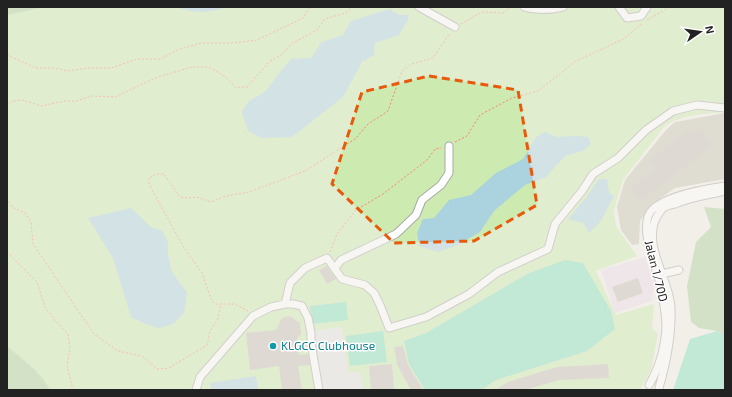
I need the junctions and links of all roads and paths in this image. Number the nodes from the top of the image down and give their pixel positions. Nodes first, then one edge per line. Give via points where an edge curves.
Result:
1 (310, 7) edge
2 (353, 7) edge
3 (419, 7) edge
4 (510, 7) edge
5 (524, 7) edge
6 (563, 7) edge
7 (619, 7) edge
8 (647, 7) edge
9 (670, 7) edge
10 (646, 21) dead end
11 (640, 24) dead end
12 (455, 26) junction
13 (7, 55) edge
14 (7, 105) edge
15 (725, 108) edge
16 (449, 146) junction
17 (725, 186) edge
18 (725, 192) edge
19 (7, 198) edge
20 (7, 252) edge
21 (327, 258) junction
22 (335, 268) junction
23 (679, 270) dead end
24 (662, 274) junction
25 (221, 304) junction
26 (285, 304) junction
27 (252, 316) junction
28 (649, 385) junction
29 (7, 388) edge
30 (659, 389) edge
31 (9, 390) edge
32 (73, 390) edge
33 (196, 390) edge
34 (319, 390) edge
35 (643, 390) edge

1 - 13 path via 303,18 257,40 201,44 177,50 161,58 137,59 111,68 68,71 36,68
2 - 14 path via 345,13 325,20 317,30 293,43 281,55 270,61 247,87 236,88 227,78 209,67 192,67 155,78 114,97 92,96 41,106 23,100 12,101
3 - 12 street
4 - 12 path via 504,13 482,12
5 - 6 street via 551,10
7 - 8 street via 627,18 641,16
9 - 10 path
11 - 16 path via 624,39 576,61 538,91 512,98 480,115 467,136
12 - 25 path via 433,58 412,64 402,71 388,111 368,124 355,139 305,170 249,192 211,202 198,197 180,197 164,174 156,174 148,179 184,248 202,273 211,299 215,304
15 - 22 street via 697,105 672,111 646,130 618,158 593,174 555,224 548,249 498,272 469,294 426,317 389,328 374,293 365,285 342,279
16 - 21 path via 435,149 427,160 383,194 356,210 337,234
16 - 22 street via 449,173 441,185 422,200 416,215 396,234 341,260
17 - 28 street, Jalan 1/70D via 692,192 661,203 651,210 647,220 647,237 660,283 666,328 661,357
18 - 24 street, Jalan 1/70D via 690,198 659,212 652,234
19 - 25 path via 12,207 25,213 31,222 33,244 94,334 118,351 142,356 157,369 169,368 207,345
20 - 32 path via 37,282 44,307 68,334 70,348 67,366
21 - 22 street
21 - 26 street via 305,268 290,283
23 - 24 street
24 - 30 street, Jalan 1/70D via 667,285 671,328
25 - 27 path via 235,304
26 - 27 street
26 - 34 street via 302,306 308,318
27 - 33 street via 200,377
28 - 30 street
28 - 35 street
29 - 31 path

